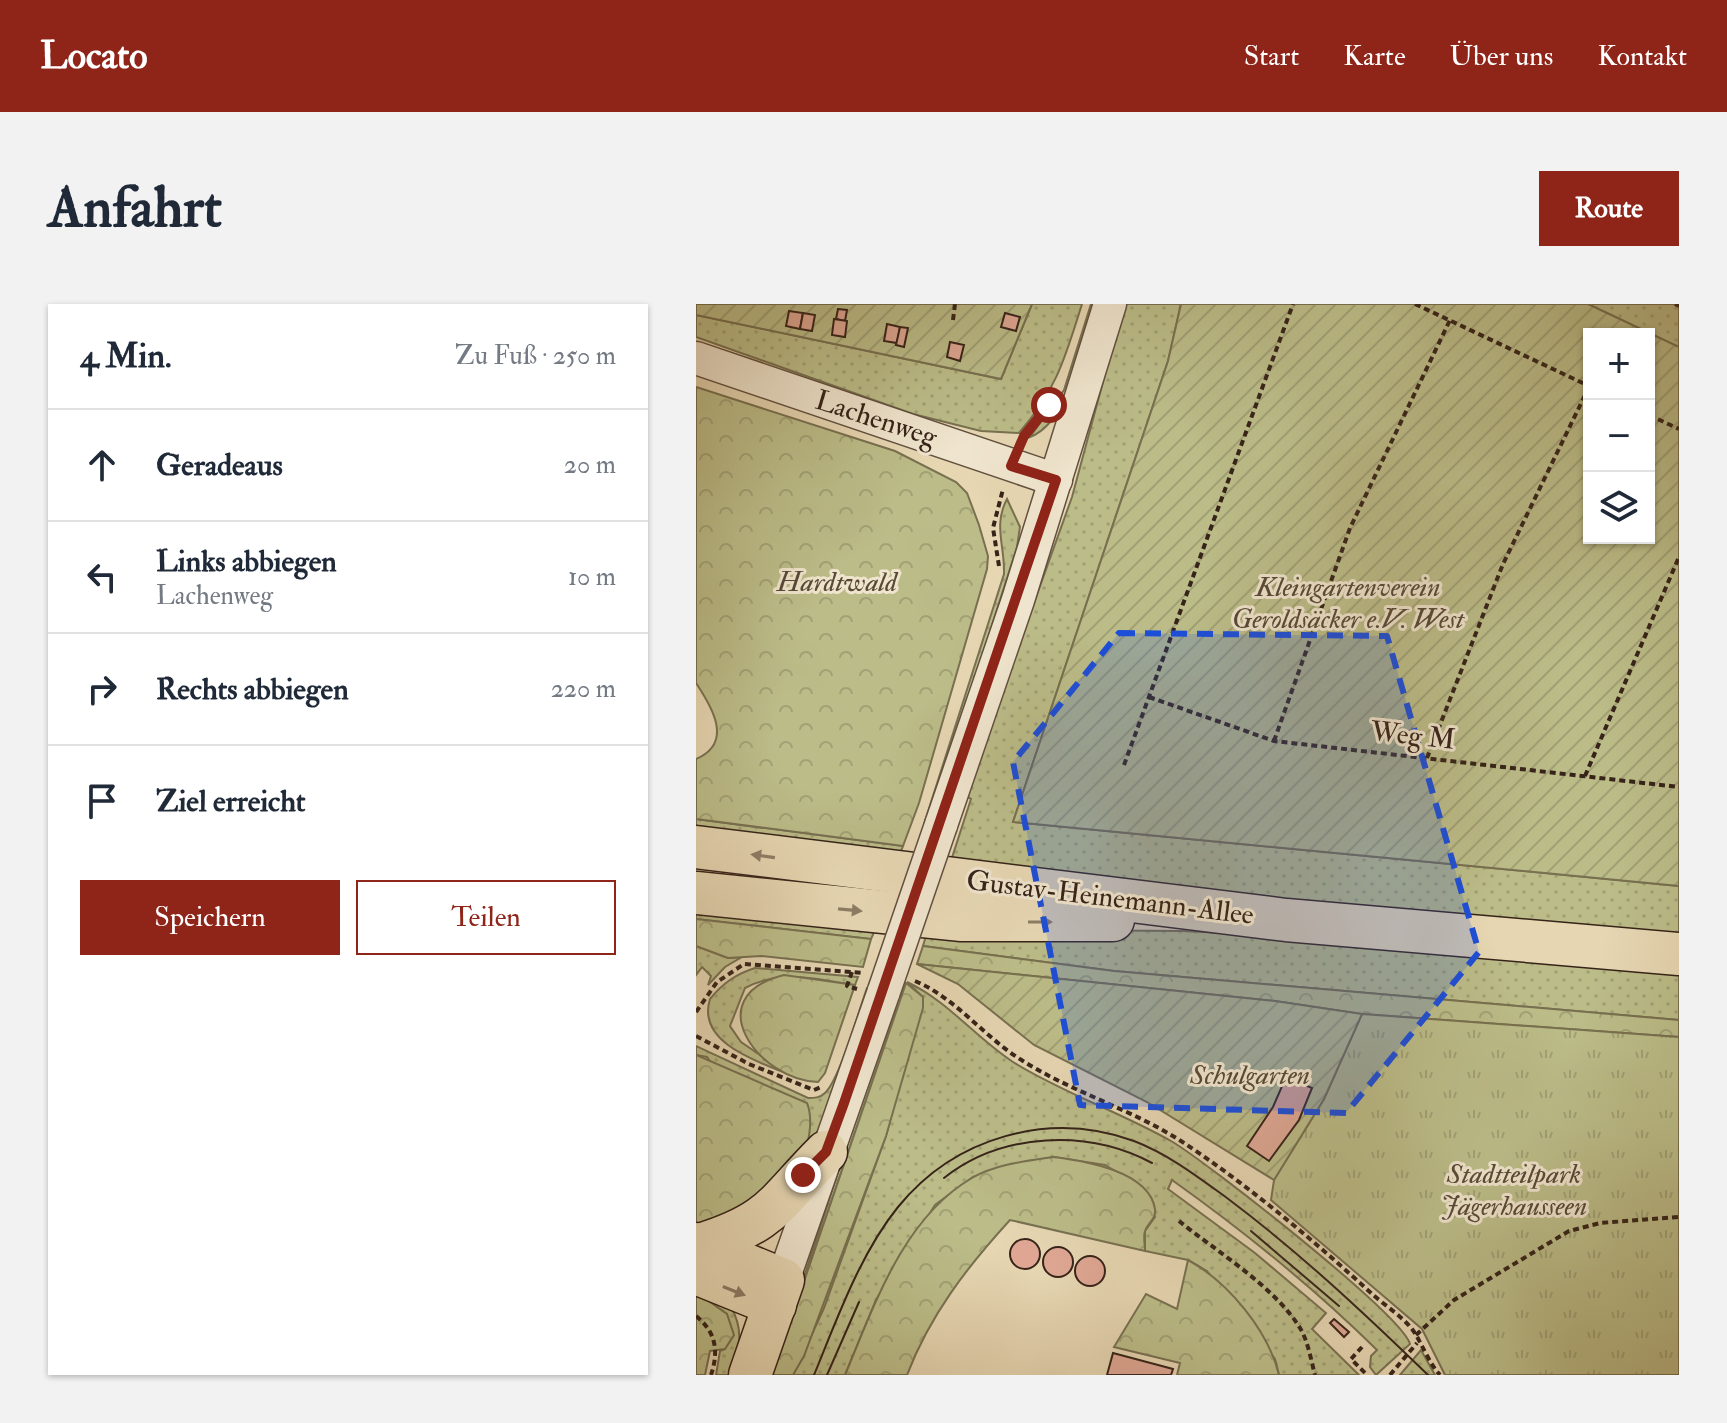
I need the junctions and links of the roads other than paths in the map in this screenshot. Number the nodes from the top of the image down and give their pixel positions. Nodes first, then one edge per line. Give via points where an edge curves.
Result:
1 (1110, 304) edge
2 (696, 358) edge
3 (1056, 480) junction
4 (696, 847) edge
5 (696, 893) edge
6 (1286, 920) junction
7 (1679, 954) edge
8 (826, 1152) junction
9 (697, 1254) edge
10 (779, 1292) junction
11 (750, 1375) edge

1 - 3 street
2 - 3 street, Lachenweg
3 - 8 street, bridge via 941,825 873,987
6 -> 4 main road, Gustav-Heinemann-Allee
5 -> 6 main road, Gustav-Heinemann-Allee via 962,920
6 - 7 main road, Gustav-Heinemann-Allee
8 - 9 main road via 765,1218
8 - 10 street
9 - 10 main road
10 - 11 main road

